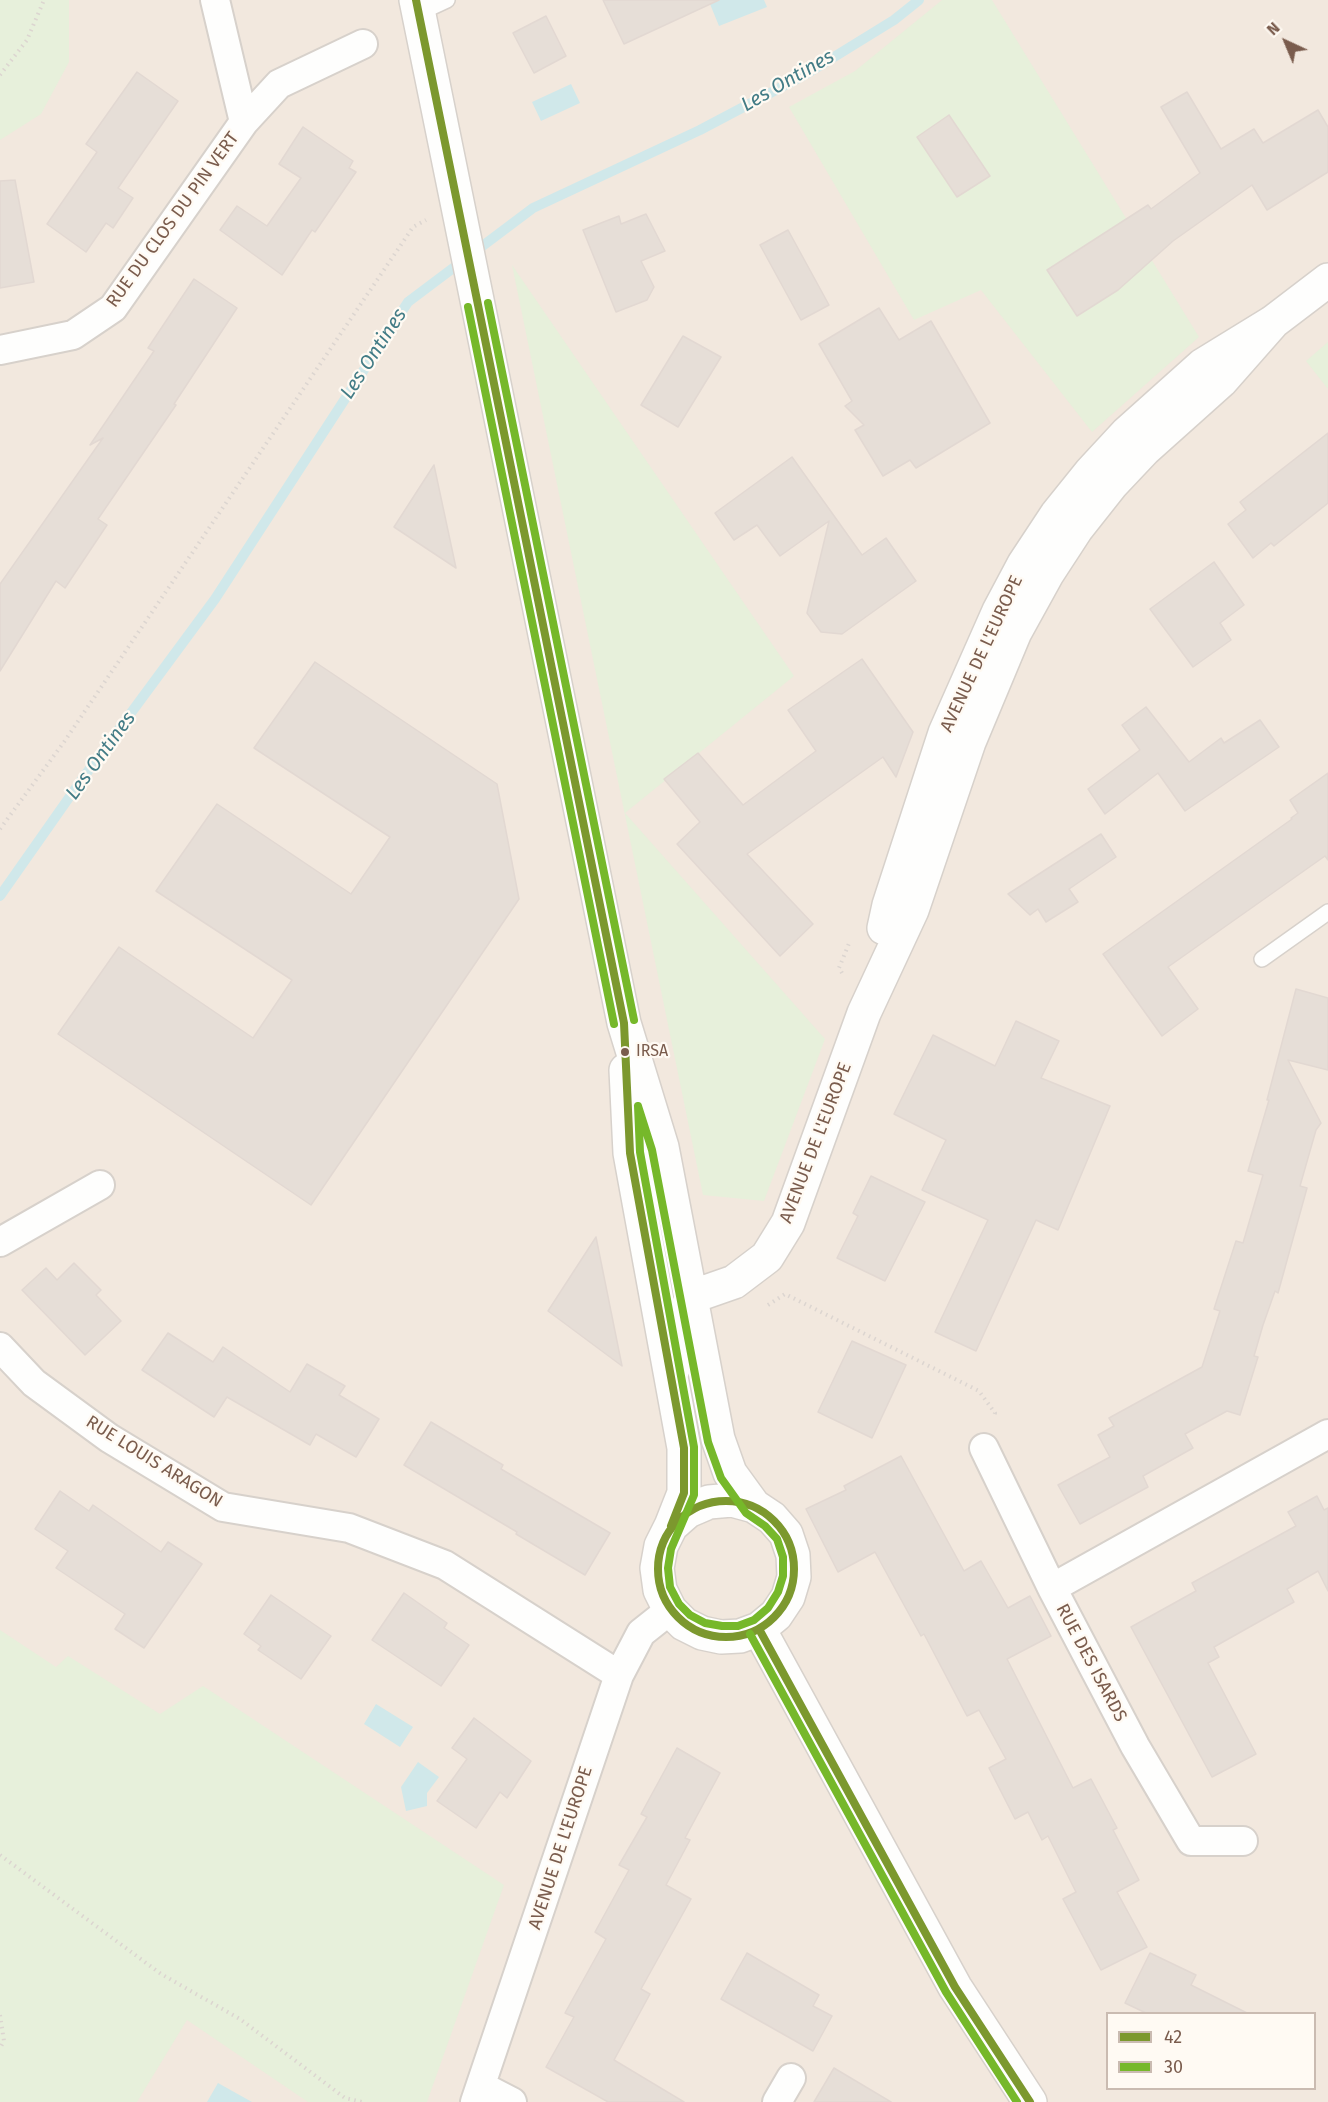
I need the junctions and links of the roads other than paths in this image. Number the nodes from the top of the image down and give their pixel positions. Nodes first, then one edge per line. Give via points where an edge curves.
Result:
1 (215, 0) edge
2 (427, 4) edge
3 (363, 44) dead end
4 (244, 122) junction
5 (1328, 280) edge
6 (0, 350) edge
7 (1328, 912) edge
8 (1262, 959) dead end
9 (624, 1023) junction
10 (100, 1185) dead end
11 (0, 1242) edge
12 (691, 1298) junction
13 (0, 1347) edge
14 (671, 1376) junction
15 (1328, 1434) edge
16 (984, 1448) road end
17 (754, 1506) junction
18 (671, 1526) junction
19 (1052, 1588) junction
20 (670, 1610) junction
21 (759, 1629) junction
22 (619, 1675) junction
23 (1243, 1841) dead end
24 (478, 2094) edge
25 (512, 2102) edge
26 (1030, 2102) edge

1 - 4 street, RUE DU CLOS DU PIN VERT
2 - 9 street via 478,305
3 - 4 street, RUE DU CLOS DU PIN VERT via 279,84
4 - 6 street, RUE DU CLOS DU PIN VERT via 113,308 74,335
5 - 12 street, AVENUE DE L'EUROPE via 1273,322 1203,365 1127,433 1057,514 1024,564 995,618 945,733 889,905 864,1013 788,1223 766,1257 735,1282
7 - 8 lane
9 - 12 street via 662,1147
9 - 14 street via 630,1153
10 - 11 street
12 - 14 street
12 - 17 street via 718,1439 730,1473
13 - 22 street, RUE LOUIS ARAGON via 34,1383 100,1431 223,1507 349,1528 445,1565
14 - 18 street via 684,1448 684,1493
15 - 19 street, RUE DES ISARDS
16 - 19 street
17 - 18 street via 732,1500 709,1502 688,1511
17 - 21 street via 786,1534 793,1555 794,1577 788,1597 776,1615
18 - 20 street via 661,1546 657,1568 660,1590
19 - 23 street, RUE DES ISARDS via 1135,1746 1191,1841
20 - 21 street via 684,1624 702,1633 740,1636
20 - 22 street, AVENUE DE L'EUROPE via 640,1633
21 - 26 street via 955,1987
22 - 24 street, AVENUE DE L'EUROPE
24 - 25 street

